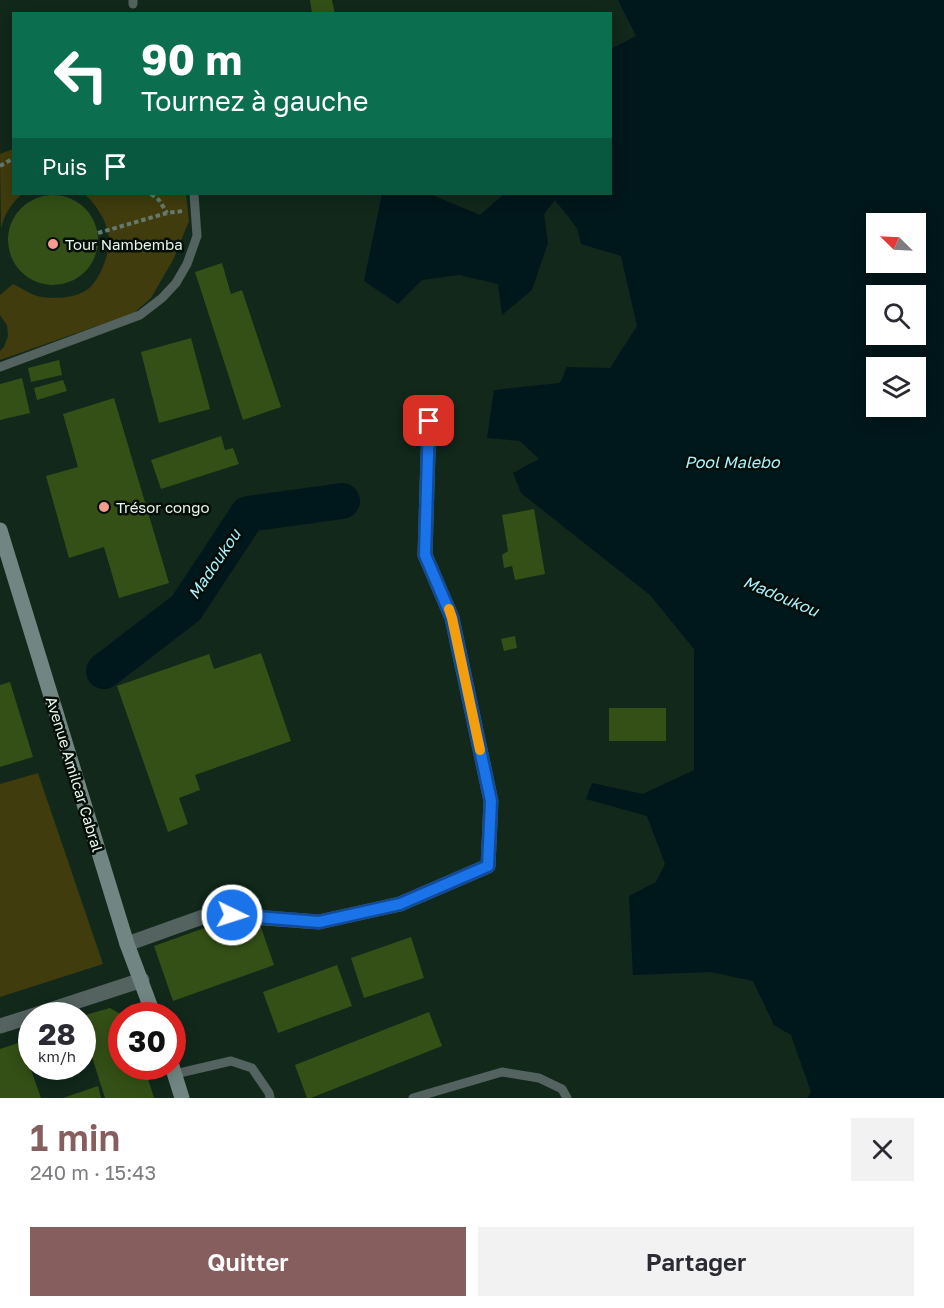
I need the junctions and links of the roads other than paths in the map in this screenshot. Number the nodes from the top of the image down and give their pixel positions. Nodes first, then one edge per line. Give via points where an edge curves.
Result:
1 (194, 195) edge
2 (0, 367) edge
3 (429, 421) dead end
4 (0, 530) edge
5 (128, 944) junction
6 (142, 980) junction
7 (75, 1002) edge
8 (149, 1002) edge
9 (18, 1020) edge
10 (0, 1026) edge
11 (186, 1068) edge
12 (176, 1080) edge
13 (182, 1098) edge
14 (270, 1098) edge
15 (413, 1098) edge
16 (567, 1098) edge

1 - 2 lane via 197,236 187,264 162,298 140,315
3 - 5 street via 425,555 452,618 491,801 488,866 400,904 319,922 211,914
4 - 5 main road, Avenue Amilcar Cabral
5 - 6 main road, Avenue Amilcar Cabral
6 - 7 street
6 - 8 main road, Avenue Amilcar Cabral
9 - 10 street
11 - 14 lane via 231,1061 252,1068
12 - 13 main road
15 - 16 lane via 502,1072 539,1078 562,1089

